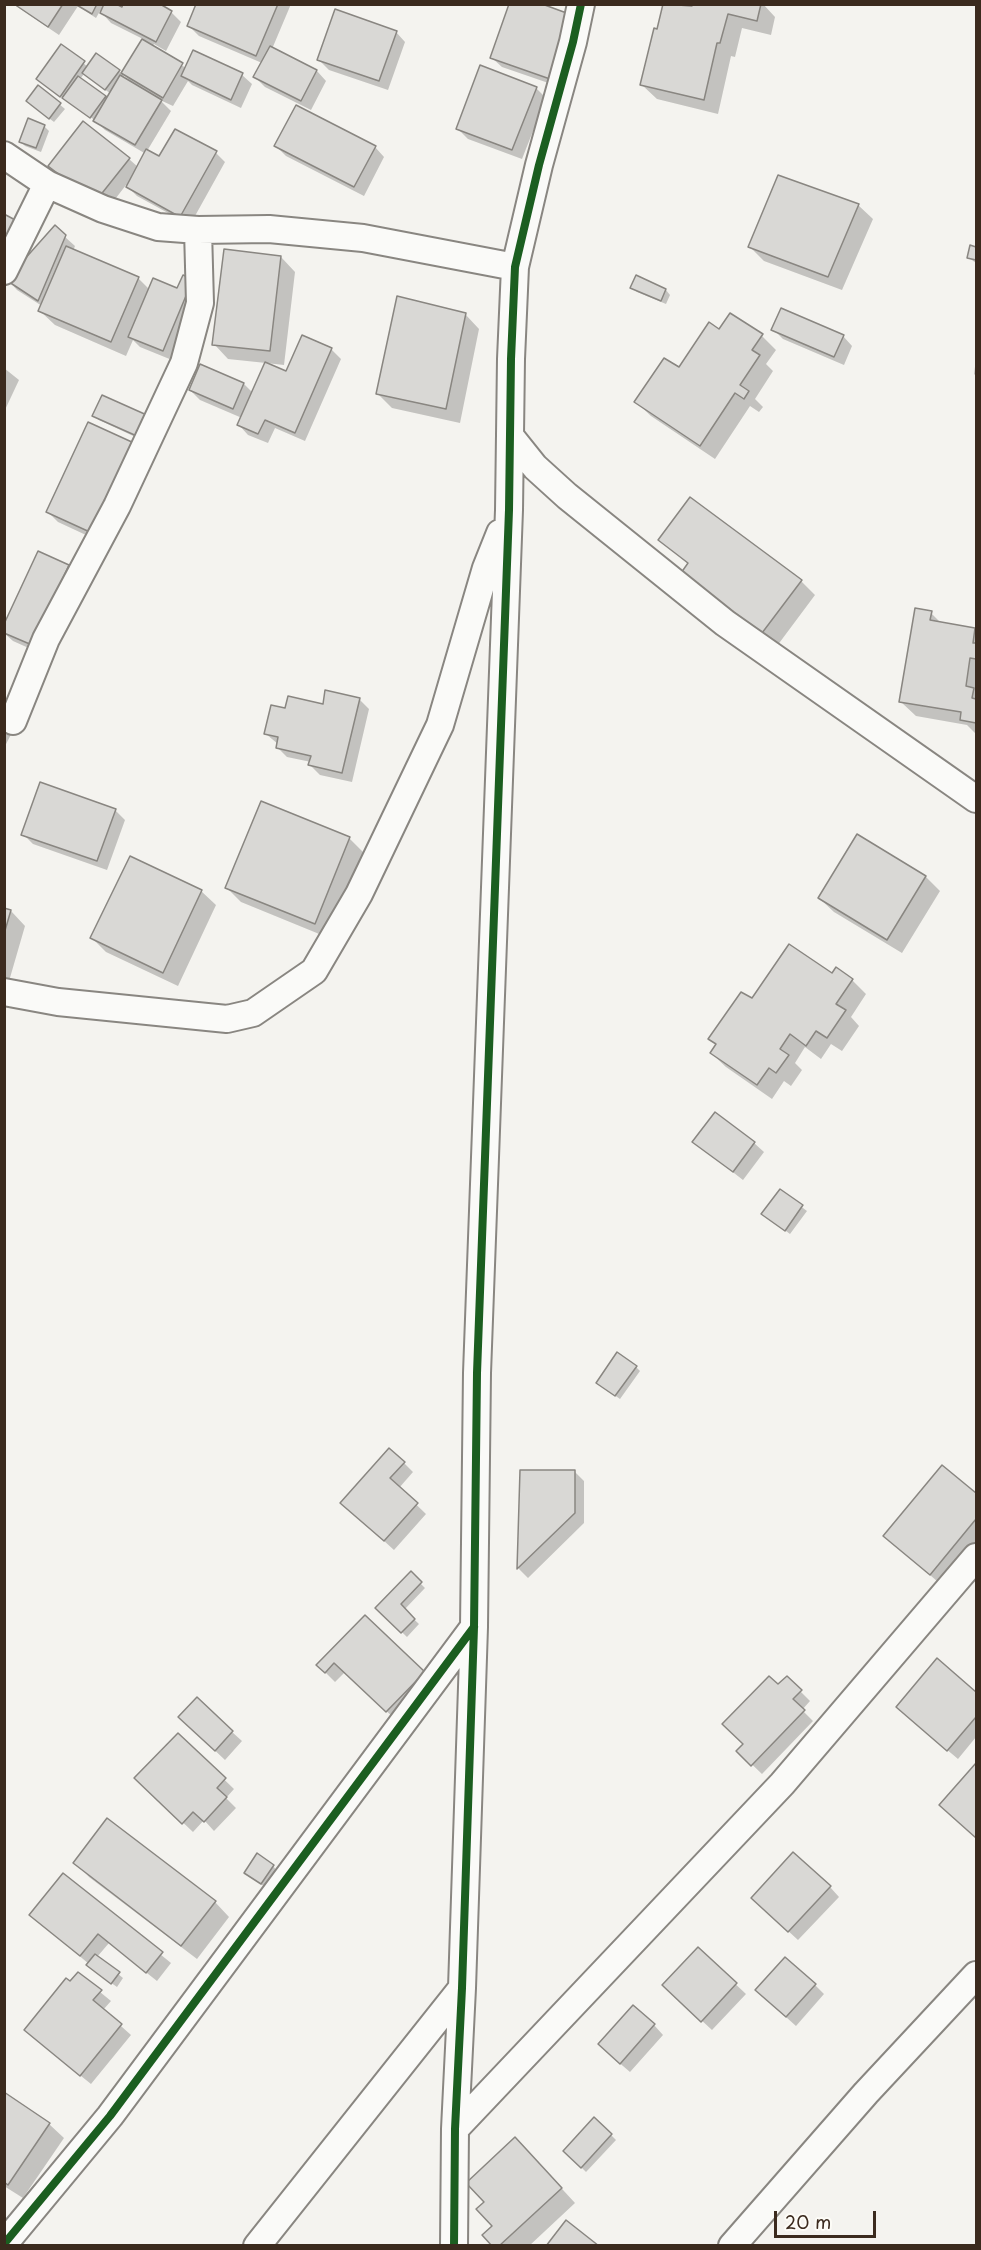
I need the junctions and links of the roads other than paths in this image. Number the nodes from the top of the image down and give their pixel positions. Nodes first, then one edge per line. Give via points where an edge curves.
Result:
1 (581, 4) edge
2 (4, 155) edge
3 (47, 184) junction
4 (198, 230) junction
5 (515, 267) junction
6 (4, 271) edge
7 (511, 437) junction
8 (509, 510) junction
9 (13, 721) dead end
10 (976, 799) edge
11 (4, 992) edge
12 (976, 1557) edge
13 (474, 1627) junction
14 (976, 1975) edge
15 (462, 1988) junction
16 (455, 2129) junction
17 (4, 2244) edge
18 (256, 2246) edge
19 (454, 2246) edge
20 (732, 2246) edge

1 - 5 street
2 - 3 street
3 - 4 street via 103,209 158,227
3 - 6 street
4 - 5 street via 269,229 363,238
4 - 9 street via 200,303 184,363 117,506 46,639
5 - 7 street
7 - 8 street
7 - 10 street via 535,467 567,496 725,623
8 - 11 street via 486,568 440,725 359,894 314,971 254,1013 227,1019 58,1002
8 - 13 street via 477,1373
12 - 16 street via 782,1784
13 - 15 street
13 - 17 street via 110,2116
14 - 20 street
15 - 16 street
15 - 18 street
16 - 19 street

